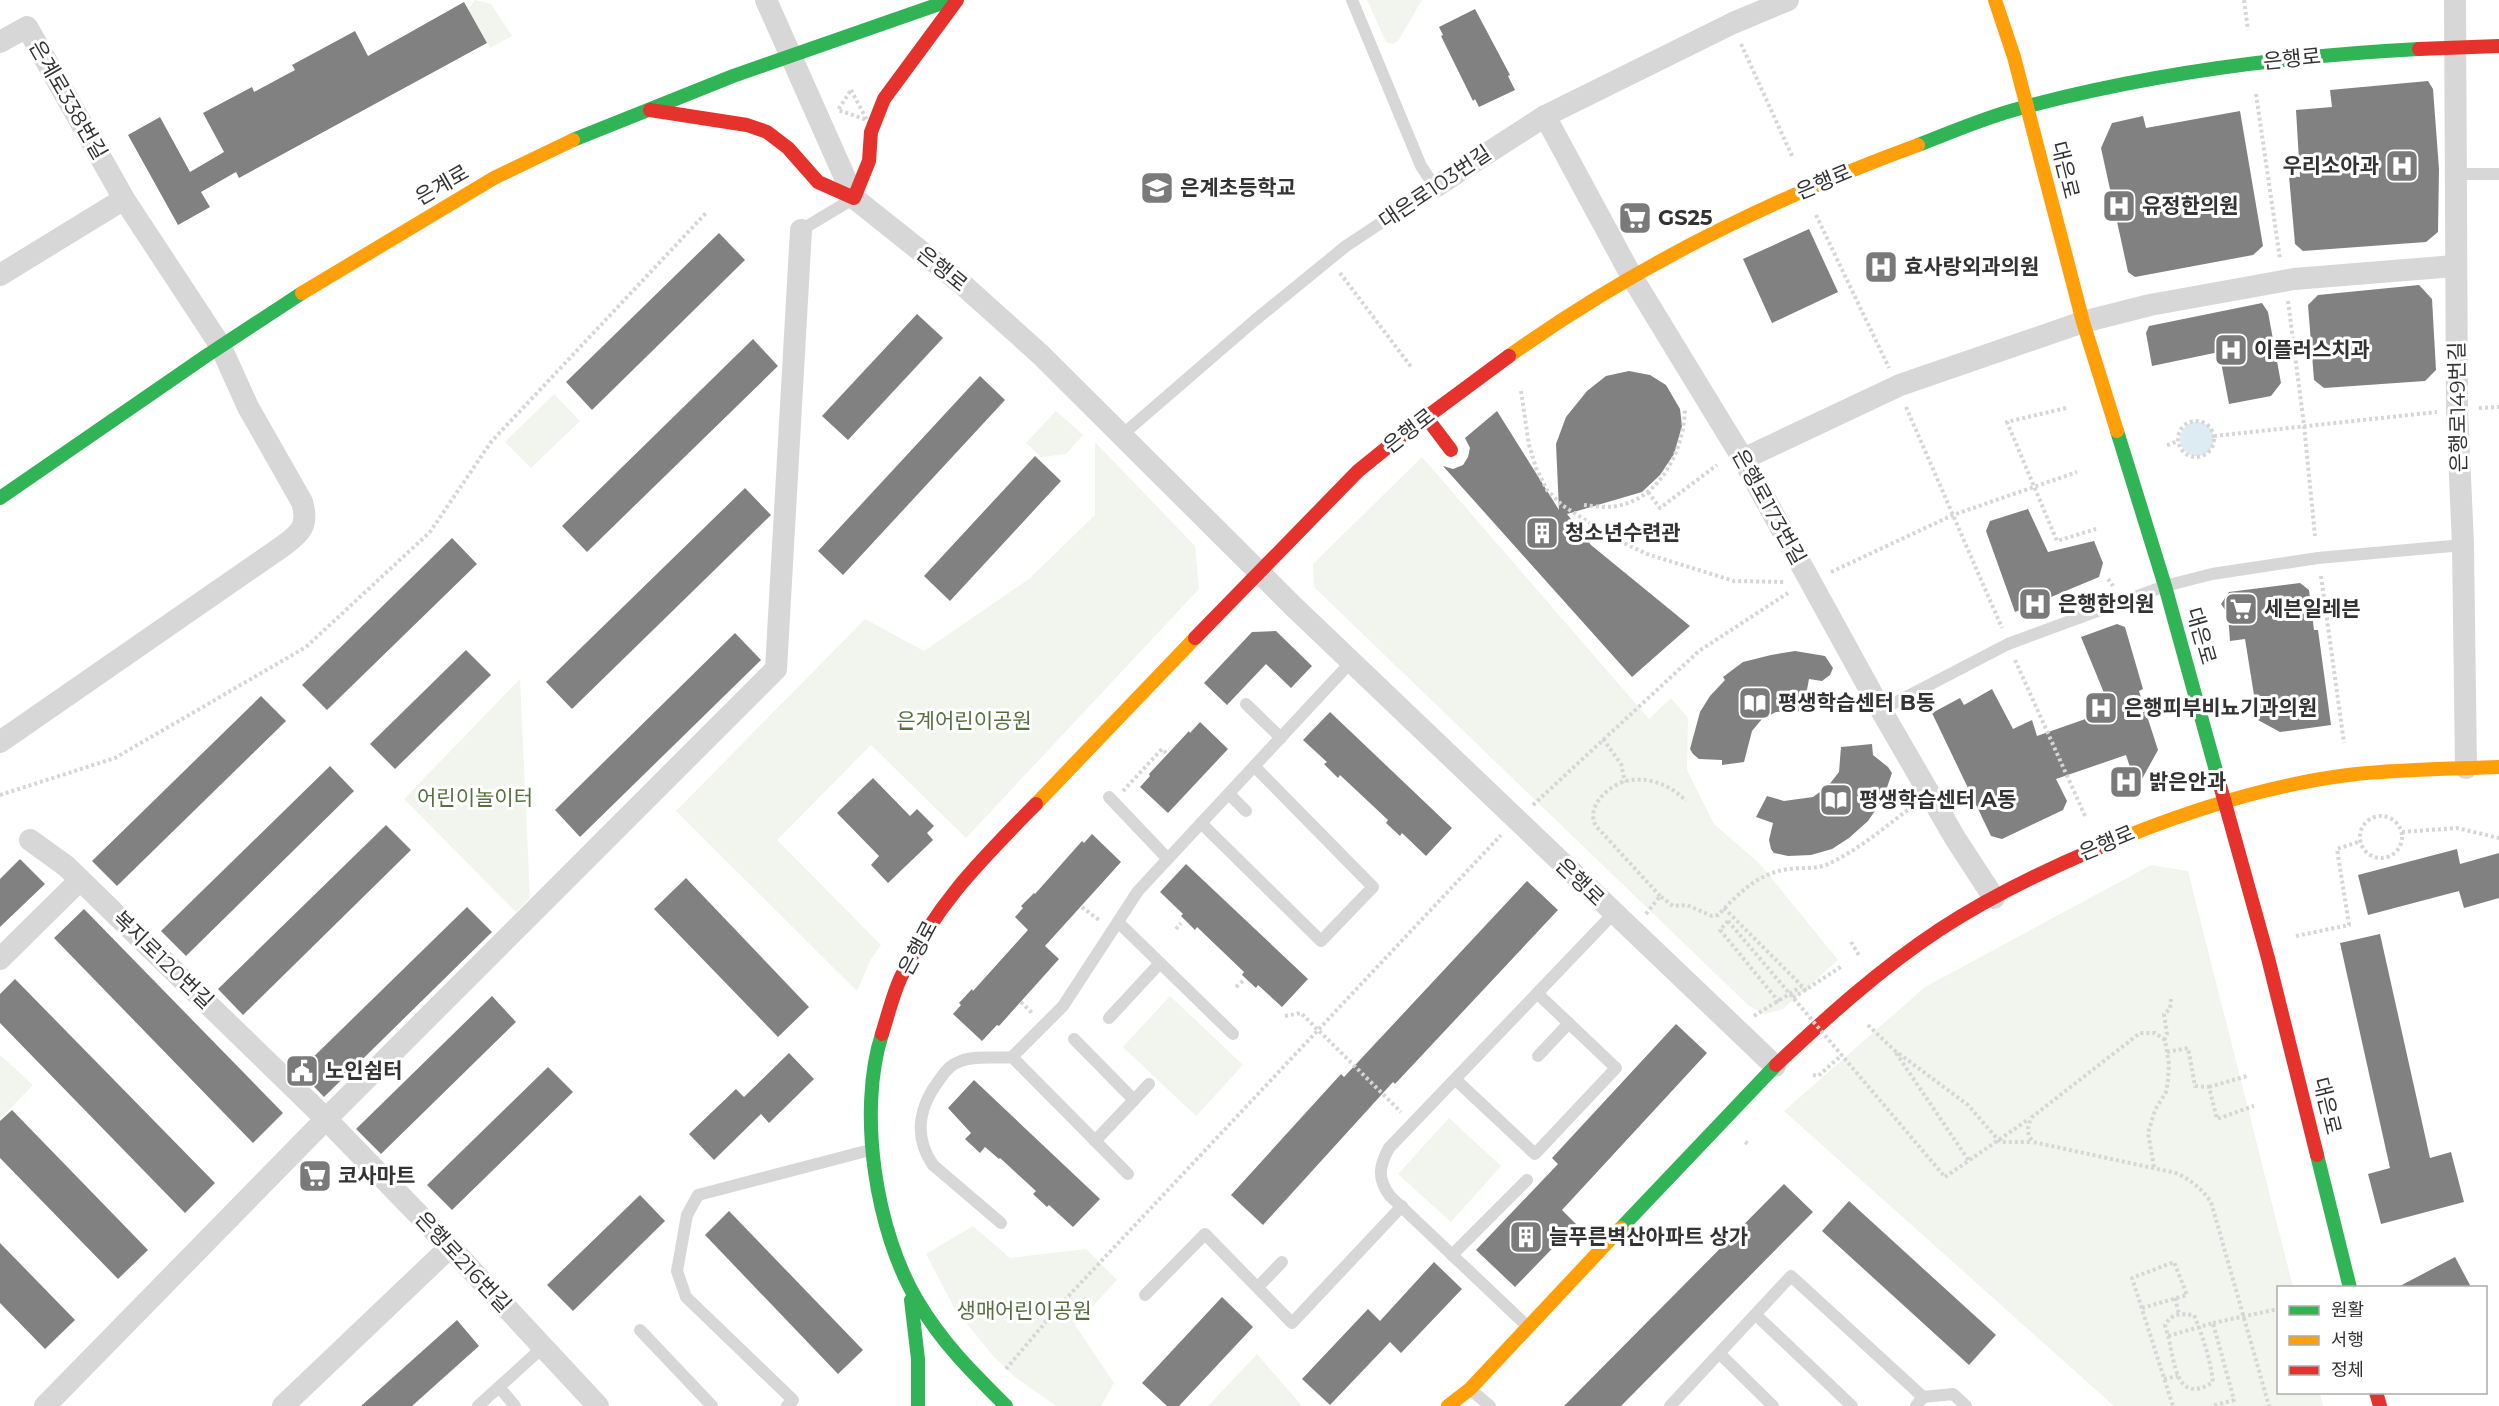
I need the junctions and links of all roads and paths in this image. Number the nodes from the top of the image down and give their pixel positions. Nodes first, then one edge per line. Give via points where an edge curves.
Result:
1 (766, 0) edge
2 (951, 0) edge
3 (957, 0) edge
4 (1352, 0) edge
5 (1788, 0) edge
6 (1995, 0) edge
7 (2244, 0) edge
8 (2455, 0) edge
9 (2248, 30) dead end
10 (1737, 35) dead end
11 (0, 42) edge
12 (2455, 46) junction
13 (2499, 46) edge
14 (789, 56) junction
15 (2256, 94) dead end
16 (2027, 106) junction
17 (648, 110) junction
18 (1545, 116) junction
19 (1793, 158) dead end
20 (2457, 174) junction
21 (2499, 174) edge
22 (1435, 187) junction
23 (124, 198) junction
24 (854, 198) junction
25 (706, 213) dead end
26 (1816, 213) dead end
27 (801, 230) joint
28 (2280, 260) dead end
29 (2456, 266) junction
30 (1340, 273) dead end
31 (0, 275) edge
32 (1632, 277) junction
33 (2287, 297) dead end
34 (2083, 322) junction
35 (220, 345) junction
36 (1412, 368) dead end
37 (1890, 368) dead end
38 (1521, 391) dead end
39 (1905, 406) dead end
40 (2499, 407) edge
41 (1685, 408) dead end
42 (2066, 408) dead end
43 (2475, 408) dead end
44 (2442, 411) dead end
45 (1426, 417) junction
46 (2304, 426) junction
47 (1122, 435) junction
48 (2214, 436) junction
49 (2179, 441) junction
50 (2167, 444) dead end
51 (1451, 450) dead end
52 (1743, 459) junction
53 (1717, 465) dead end
54 (2077, 471) dead end
55 (2033, 486) junction
56 (1647, 492) junction
57 (0, 498) edge
58 (1584, 505) dead end
59 (1953, 515) junction
60 (2096, 529) dead end
61 (2314, 536) dead end
62 (2463, 545) junction
63 (1257, 572) junction
64 (1825, 575) dead end
65 (2321, 576) dead end
66 (2108, 579) dead end
67 (1786, 582) dead end
68 (2112, 586) dead end
69 (2165, 586) junction
70 (1788, 593) dead end
71 (2003, 630) dead end
72 (2014, 656) dead end
73 (1352, 662) junction
74 (1246, 704) dead end
75 (1881, 710) junction
76 (1281, 738) junction
77 (1603, 739) junction
78 (0, 742) edge
79 (2344, 743) dead end
80 (1167, 754) dead end
81 (2499, 767) edge
82 (1255, 768) junction
83 (2466, 768) junction
84 (1625, 782) junction
85 (1123, 791) dead end
86 (1229, 794) junction
87 (0, 795) edge
88 (1109, 797) dead end
89 (1686, 801) dead end
90 (2225, 801) junction
91 (1531, 806) dead end
92 (1914, 806) dead end
93 (1246, 811) dead end
94 (2086, 818) dead end
95 (1201, 823) junction
96 (1506, 830) dead end
97 (2402, 832) junction
98 (2499, 838) edge
99 (30, 840) dead end
100 (2361, 841) junction
101 (1167, 858) junction
102 (80, 880) junction
103 (1660, 896) junction
104 (1994, 898) junction
105 (1082, 907) dead end
106 (1724, 909) junction
107 (1613, 914) junction
108 (1645, 915) dead end
109 (1102, 923) dead end
110 (1119, 923) junction
111 (1181, 923) dead end
112 (1176, 929) dead end
113 (2296, 936) dead end
114 (0, 959) edge
115 (1160, 963) junction
116 (1842, 966) dead end
117 (1243, 981) dead end
118 (1802, 986) junction
119 (1236, 987) dead end
120 (1808, 992) dead end
121 (1538, 994) junction
122 (1793, 998) junction
123 (2170, 999) dead end
124 (1021, 1002) dead end
125 (1779, 1002) junction
126 (1035, 1015) dead end
127 (1285, 1016) dead end
128 (1753, 1017) dead end
129 (1109, 1018) dead end
130 (1569, 1023) junction
131 (1868, 1025) dead end
132 (1318, 1030) junction
133 (1233, 1034) dead end
134 (1074, 1039) dead end
135 (2164, 1040) junction
136 (1894, 1050) junction
137 (2167, 1052) junction
138 (1842, 1055) junction
139 (1538, 1056) dead end
140 (1012, 1057) junction
141 (1775, 1066) junction
142 (1813, 1075) dead end
143 (2247, 1076) dead end
144 (1456, 1080) junction
145 (1149, 1084) dead end
146 (2209, 1087) junction
147 (1134, 1100) junction
148 (2253, 1106) dead end
149 (1402, 1112) dead end
150 (2032, 1117) junction
151 (326, 1119) junction
152 (1095, 1141) junction
153 (2000, 1142) junction
154 (2033, 1142) junction
155 (870, 1150) junction
156 (1969, 1161) junction
157 (2154, 1167) junction
158 (1128, 1174) dead end
159 (1527, 1180) dead end
160 (1402, 1206) junction
161 (1001, 1223) dead end
162 (450, 1247) junction
163 (1452, 1255) junction
164 (1282, 1262) dead end
165 (909, 1286) junction
166 (2350, 1286) edge
167 (1258, 1287) junction
168 (1145, 1295) dead end
169 (2175, 1298) junction
170 (2142, 1308) junction
171 (2277, 1309) edge
172 (2179, 1314) junction
173 (1756, 1315) junction
174 (2245, 1316) junction
175 (2213, 1323) junction
176 (1528, 1327) junction
177 (2200, 1328) junction
178 (640, 1330) dead end
179 (2168, 1336) junction
180 (542, 1348) junction
181 (1720, 1354) junction
182 (1004, 1371) dead end
183 (2178, 1376) junction
184 (2164, 1380) junction
185 (499, 1388) junction
186 (1470, 1389) junction
187 (1920, 1402) edge
188 (45, 1406) edge
189 (283, 1406) edge
190 (478, 1406) edge
191 (515, 1406) edge
192 (598, 1406) edge
193 (712, 1406) edge
194 (787, 1406) edge
195 (918, 1406) edge
196 (1006, 1406) edge
197 (1448, 1406) edge
198 (1490, 1406) edge
199 (1670, 1406) edge
200 (1773, 1406) edge
201 (1852, 1406) edge
202 (1966, 1406) edge
203 (2173, 1406) edge
204 (2211, 1406) edge
205 (2270, 1406) edge

1 - 14 street
2 - 14 street, 은계로
3 - 24 street via 884,99 871,132 869,161
4 - 22 lane via 1421,166
5 - 18 street, 대은로103번길
6 - 16 street, 대은로
7 - 9 path
8 - 12 street, 은행로149번길
10 - 19 path
11 - 23 street, 은계로338번길 via 27,27
12 - 13 street, 은행로
12 - 16 street, 은행로 via 2253,64
12 - 20 street, 은행로149번길
14 - 17 street, 은계로
14 - 24 street
15 - 28 path
16 - 32 street, 은행로 via 1805,190
16 - 34 street, 대은로
17 - 24 street via 747,125 767,132 788,148 818,182
17 - 35 street, 은계로 via 519,165 346,264
18 - 22 street, 대은로103번길
18 - 32 street, 은행로173번길
20 - 21 lane
20 - 29 street, 은행로149번길
22 - 47 lane, 대은로103번길 via 1346,246
23 - 31 street
23 - 35 street, 은계로338번길
24 - 27 lane
24 - 47 street, 은행로 via 962,284
25 - 87 path via 491,442 430,532 306,647 115,758
26 - 37 path
27 - 151 street via 776,669
29 - 34 street via 2294,279 2150,305
29 - 62 street, 은행로149번길
30 - 36 path
32 - 45 street, 은행로 via 1548,329
32 - 52 street, 은행로173번길
33 - 46 path
34 - 52 street via 1900,385
34 - 69 street, 대은로
35 - 57 street, 은계로
35 - 78 street, 은계로338번길 via 248,407 302,502 306,517 303,530
38 - 67 path via 1536,468 1547,490 1569,510 1647,554 1734,581
39 - 59 path
40 - 43 path
41 - 56 path via 1685,427 1676,455
42 - 55 path via 2007,422
44 - 46 path
45 - 51 street
45 - 63 street, 은행로 via 1358,470
46 - 48 path
46 - 61 path
47 - 63 street, 은행로
48 - 49 path via 2210,427 2196,421 2181,430
48 - 49 path via 2211,450 2202,456 2185,453
49 - 50 path
52 - 75 street, 은행로173번길
53 - 56 path via 1660,508
54 - 55 path
55 - 59 path
55 - 60 path via 2057,541
56 - 58 path via 1617,506
59 - 64 path
59 - 71 path
62 - 69 lane via 2307,560 2212,574
62 - 83 street, 은행로149번길
63 - 73 street, 은행로
63 - 155 street, 은행로 via 963,879 935,916 903,973 878,1044 872,1068
65 - 79 path
66 - 68 path
69 - 75 lane via 2008,644
69 - 90 street, 대은로
70 - 77 path via 1699,651
72 - 94 path
73 - 76 lane
73 - 107 street, 은행로
74 - 76 lane
75 - 104 street, 은행로173번길
76 - 82 lane
77 - 84 path via 1621,764
77 - 91 path
80 - 85 path via 1162,749
81 - 83 street, 은행로
82 - 86 lane
82 - 95 lane via 1373,887 1321,941
83 - 90 street, 은행로 via 2391,770 2325,778
84 - 89 path via 1639,780 1666,785
84 - 103 path via 1600,798 1592,819
86 - 93 lane
86 - 95 lane
88 - 101 lane
90 - 104 street, 은행로 via 2075,856
90 - 166 street, 대은로
92 - 106 path via 1856,849 1828,864 1764,875 1745,887
95 - 101 lane
96 - 132 path
97 - 98 path via 2457,828
97 - 100 path via 2395,852 2382,858 2369,854
97 - 100 path via 2395,821 2376,817 2365,823
99 - 102 street, 복지로120번길
100 - 113 path via 2337,849 2349,925
101 - 110 lane via 1138,891
102 - 114 street
102 - 151 street, 복지로120번길
103 - 106 path via 1673,906 1687,905 1712,916
103 - 108 path
104 - 141 street, 은행로 via 1939,930 1872,978
105 - 109 path
106 - 118 path
107 - 121 lane
107 - 141 street, 은행로
110 - 115 lane
110 - 140 lane via 1063,1005
111 - 112 path
115 - 129 lane
115 - 133 lane
116 - 122 path, bridge
117 - 119 path
118 - 120 path
118 - 125 path
121 - 130 lane
121 - 144 lane
122 - 125 path, bridge via 1728,921 1720,930
122 - 138 path, bridge
123 - 135 path via 2170,1009 2164,1014
124 - 126 path
125 - 128 path
127 - 132 path via 1300,1013
130 - 139 lane
130 - 144 lane via 1616,1068 1535,1154
131 - 136 path
132 - 149 path
132 - 182 path via 1060,1305
134 - 147 lane
135 - 137 path
135 - 150 path via 2155,1033 2140,1033
136 - 153 path via 1968,1105
136 - 156 path
137 - 146 path via 2188,1048 2195,1086
137 - 157 path via 2166,1092 2148,1133
138 - 142 path via 1818,1076
138 - 156 path, bridge via 1946,1177
140 - 152 lane
140 - 161 lane via 968,1059 951,1065 927,1099 920,1130 923,1147 933,1165
141 - 176 street, 은행로
143 - 146 path
144 - 160 lane via 1389,1148 1383,1159 1382,1185
145 - 147 lane
146 - 148 path via 2217,1119
147 - 152 lane
150 - 153 path
150 - 154 path via 2028,1132
151 - 162 street, 은행로216번길
151 - 188 street
152 - 158 lane
153 - 154 path
153 - 156 path
154 - 157 path
155 - 165 street, 은행로 via 882,1214
155 - 194 lane via 698,1195 687,1215 677,1272 686,1297 793,1400
157 - 174 path via 2193,1181 2211,1202
159 - 163 lane
160 - 163 lane
160 - 167 lane via 1292,1323
162 - 180 street, 은행로216번길
162 - 189 street
163 - 176 lane
164 - 167 lane
165 - 195 street via 918,1359
165 - 196 street, 은행로 via 938,1334
167 - 168 lane via 1205,1234
169 - 170 path
169 - 170 path via 2187,1295 2174,1262 2132,1278
169 - 172 path
170 - 184 path
171 - 174 path
172 - 177 path via 2194,1315
172 - 179 path via 2170,1317 2165,1325
173 - 181 lane
173 - 187 lane via 1791,1276
173 - 201 lane
174 - 175 path
174 - 205 path
175 - 177 path
175 - 204 path via 2234,1400
176 - 186 street, 은행로
177 - 179 path
177 - 183 path via 2213,1382 2201,1391 2190,1392
178 - 193 lane
179 - 183 path
180 - 185 lane
180 - 192 street, 은행로216번길
181 - 199 lane
181 - 200 lane
183 - 184 path
184 - 203 path
185 - 190 lane
185 - 191 lane
186 - 197 street, 은행로
186 - 198 lane
187 - 202 lane via 1953,1394

